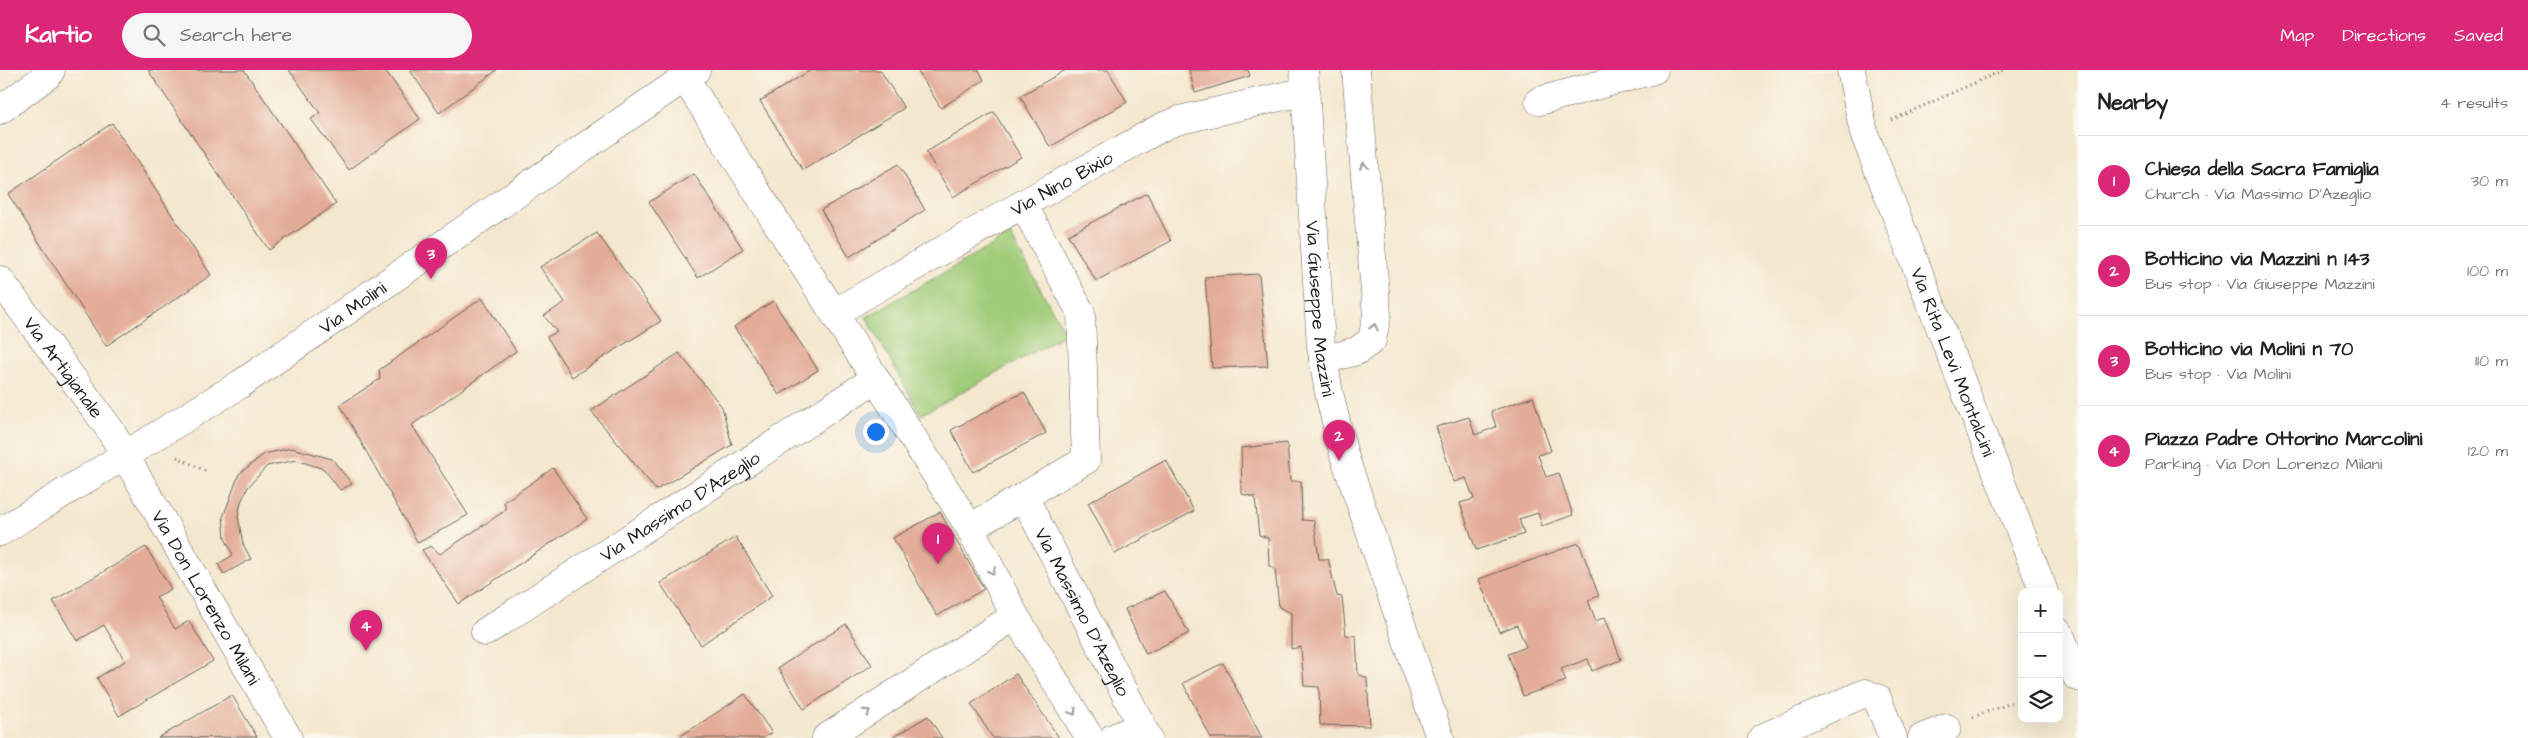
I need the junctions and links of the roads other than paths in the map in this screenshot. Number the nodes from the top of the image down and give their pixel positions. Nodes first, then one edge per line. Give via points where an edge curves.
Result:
1 (51, 70) edge
2 (1356, 70) edge
3 (1654, 70) edge
4 (1851, 70) edge
5 (690, 74) edge
6 (1305, 81) edge
7 (1539, 101) dead end
8 (0, 110) edge
9 (1023, 204) junction
10 (0, 280) edge
11 (834, 314) junction
12 (1323, 360) junction
13 (876, 379) junction
14 (123, 456) junction
15 (1024, 497) junction
16 (970, 528) junction
17 (0, 532) edge
18 (2042, 588) edge
19 (1015, 616) junction
20 (485, 632) dead end
21 (2059, 633) edge
22 (2077, 677) edge
23 (1947, 728) road end
24 (1145, 732) edge
25 (288, 738) edge
26 (826, 738) edge
27 (1090, 738) edge
28 (1113, 738) edge
29 (1440, 738) edge
30 (1762, 738) edge
31 (1893, 738) edge
32 (1922, 738) edge

1 - 8 street
12 -> 2 street via 1357,351 1372,340 1377,315
3 - 7 street
4 - 18 street, Via Rita Levi Montalcini via 1864,133
5 - 11 street
5 - 14 street, Via Molini via 238,385
6 - 9 street, Via Nino Bixio via 1164,126
6 - 12 street, Via Giuseppe Mazzini
9 - 11 street, Via Nino Bixio
9 - 15 street via 1081,313 1086,460
10 - 14 street, Via Artigianale via 109,428
11 - 13 street
12 - 29 street, Via Giuseppe Mazzini via 1344,455
13 - 16 street
13 - 20 street, Via Massimo D'Azeglio
14 - 17 street, Via Molini
14 - 25 street, Via Don Lorenzo Milani
15 - 16 street
15 - 24 street, Via Massimo D'Azeglio
16 -> 19 street
26 -> 19 street
19 -> 27 street
21 - 22 street
23 - 32 street
24 - 28 street, Via Massimo D'Azeglio
30 - 31 street via 1865,692 1877,698

